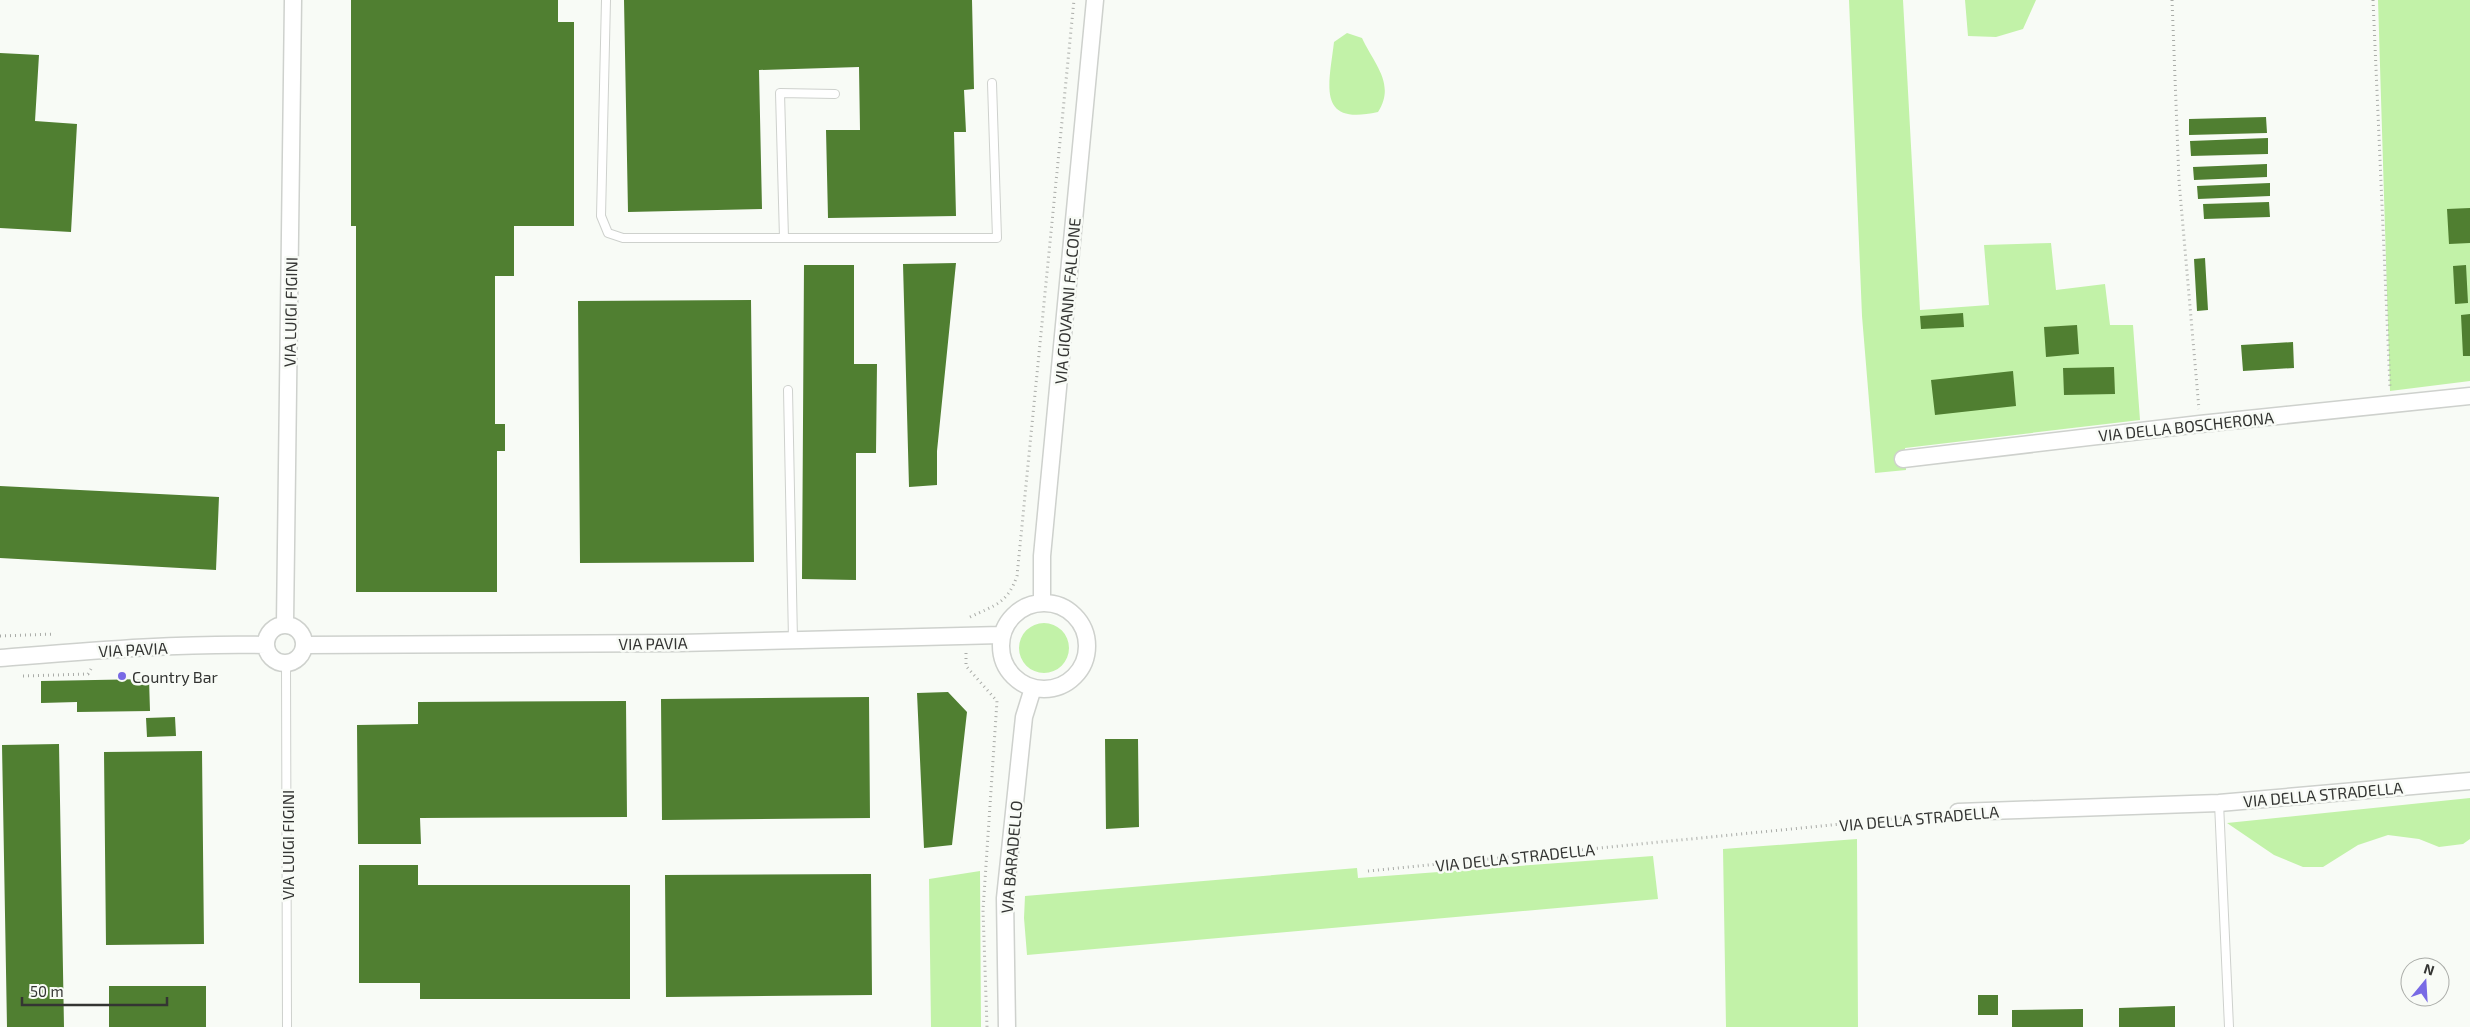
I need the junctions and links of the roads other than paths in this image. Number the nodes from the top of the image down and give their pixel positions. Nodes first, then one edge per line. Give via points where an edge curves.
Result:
1 (293, 0) edge
2 (606, 0) edge
3 (1095, 0) edge
4 (992, 84) dead end
5 (835, 94) dead end
6 (784, 238) junction
7 (788, 390) dead end
8 (2470, 396) edge
9 (1903, 459) dead end
10 (1042, 602) junction
11 (285, 624) junction
12 (1001, 635) junction
13 (793, 640) junction
14 (266, 645) junction
15 (305, 645) junction
16 (0, 658) edge
17 (286, 663) junction
18 (1033, 688) junction
19 (2470, 781) edge
20 (2219, 803) junction
21 (1958, 812) road end
22 (287, 1027) edge
23 (1007, 1027) edge
24 (2229, 1027) edge

1 - 11 street, VIA LUIGI FIGINI
2 - 6 lane via 601,216 608,233 623,238
3 - 10 street, VIA GIOVANNI FALCONE via 1042,556
4 - 6 lane via 997,238
5 - 6 lane via 780,93
7 - 13 lane
8 - 9 street, VIA DELLA BOSCHERONA
10 - 12 street via 1016,612
10 - 18 street via 1056,604 1075,617 1086,636 1087,651 1079,671 1062,686 1048,690
11 - 14 street via 271,631
11 - 15 street via 295,627 303,635
12 - 13 street, VIA PAVIA
12 - 18 street via 1000,649 1010,674
13 - 15 street, VIA PAVIA
14 - 16 street, VIA PAVIA via 118,649
14 - 17 street via 276,661
15 - 17 street via 295,661
17 - 22 lane, VIA LUIGI FIGINI
18 - 23 street, VIA BARADELLO via 1024,717 1005,898
19 - 20 street, VIA DELLA STRADELLA
20 - 21 street, VIA DELLA STRADELLA
20 - 24 lane

